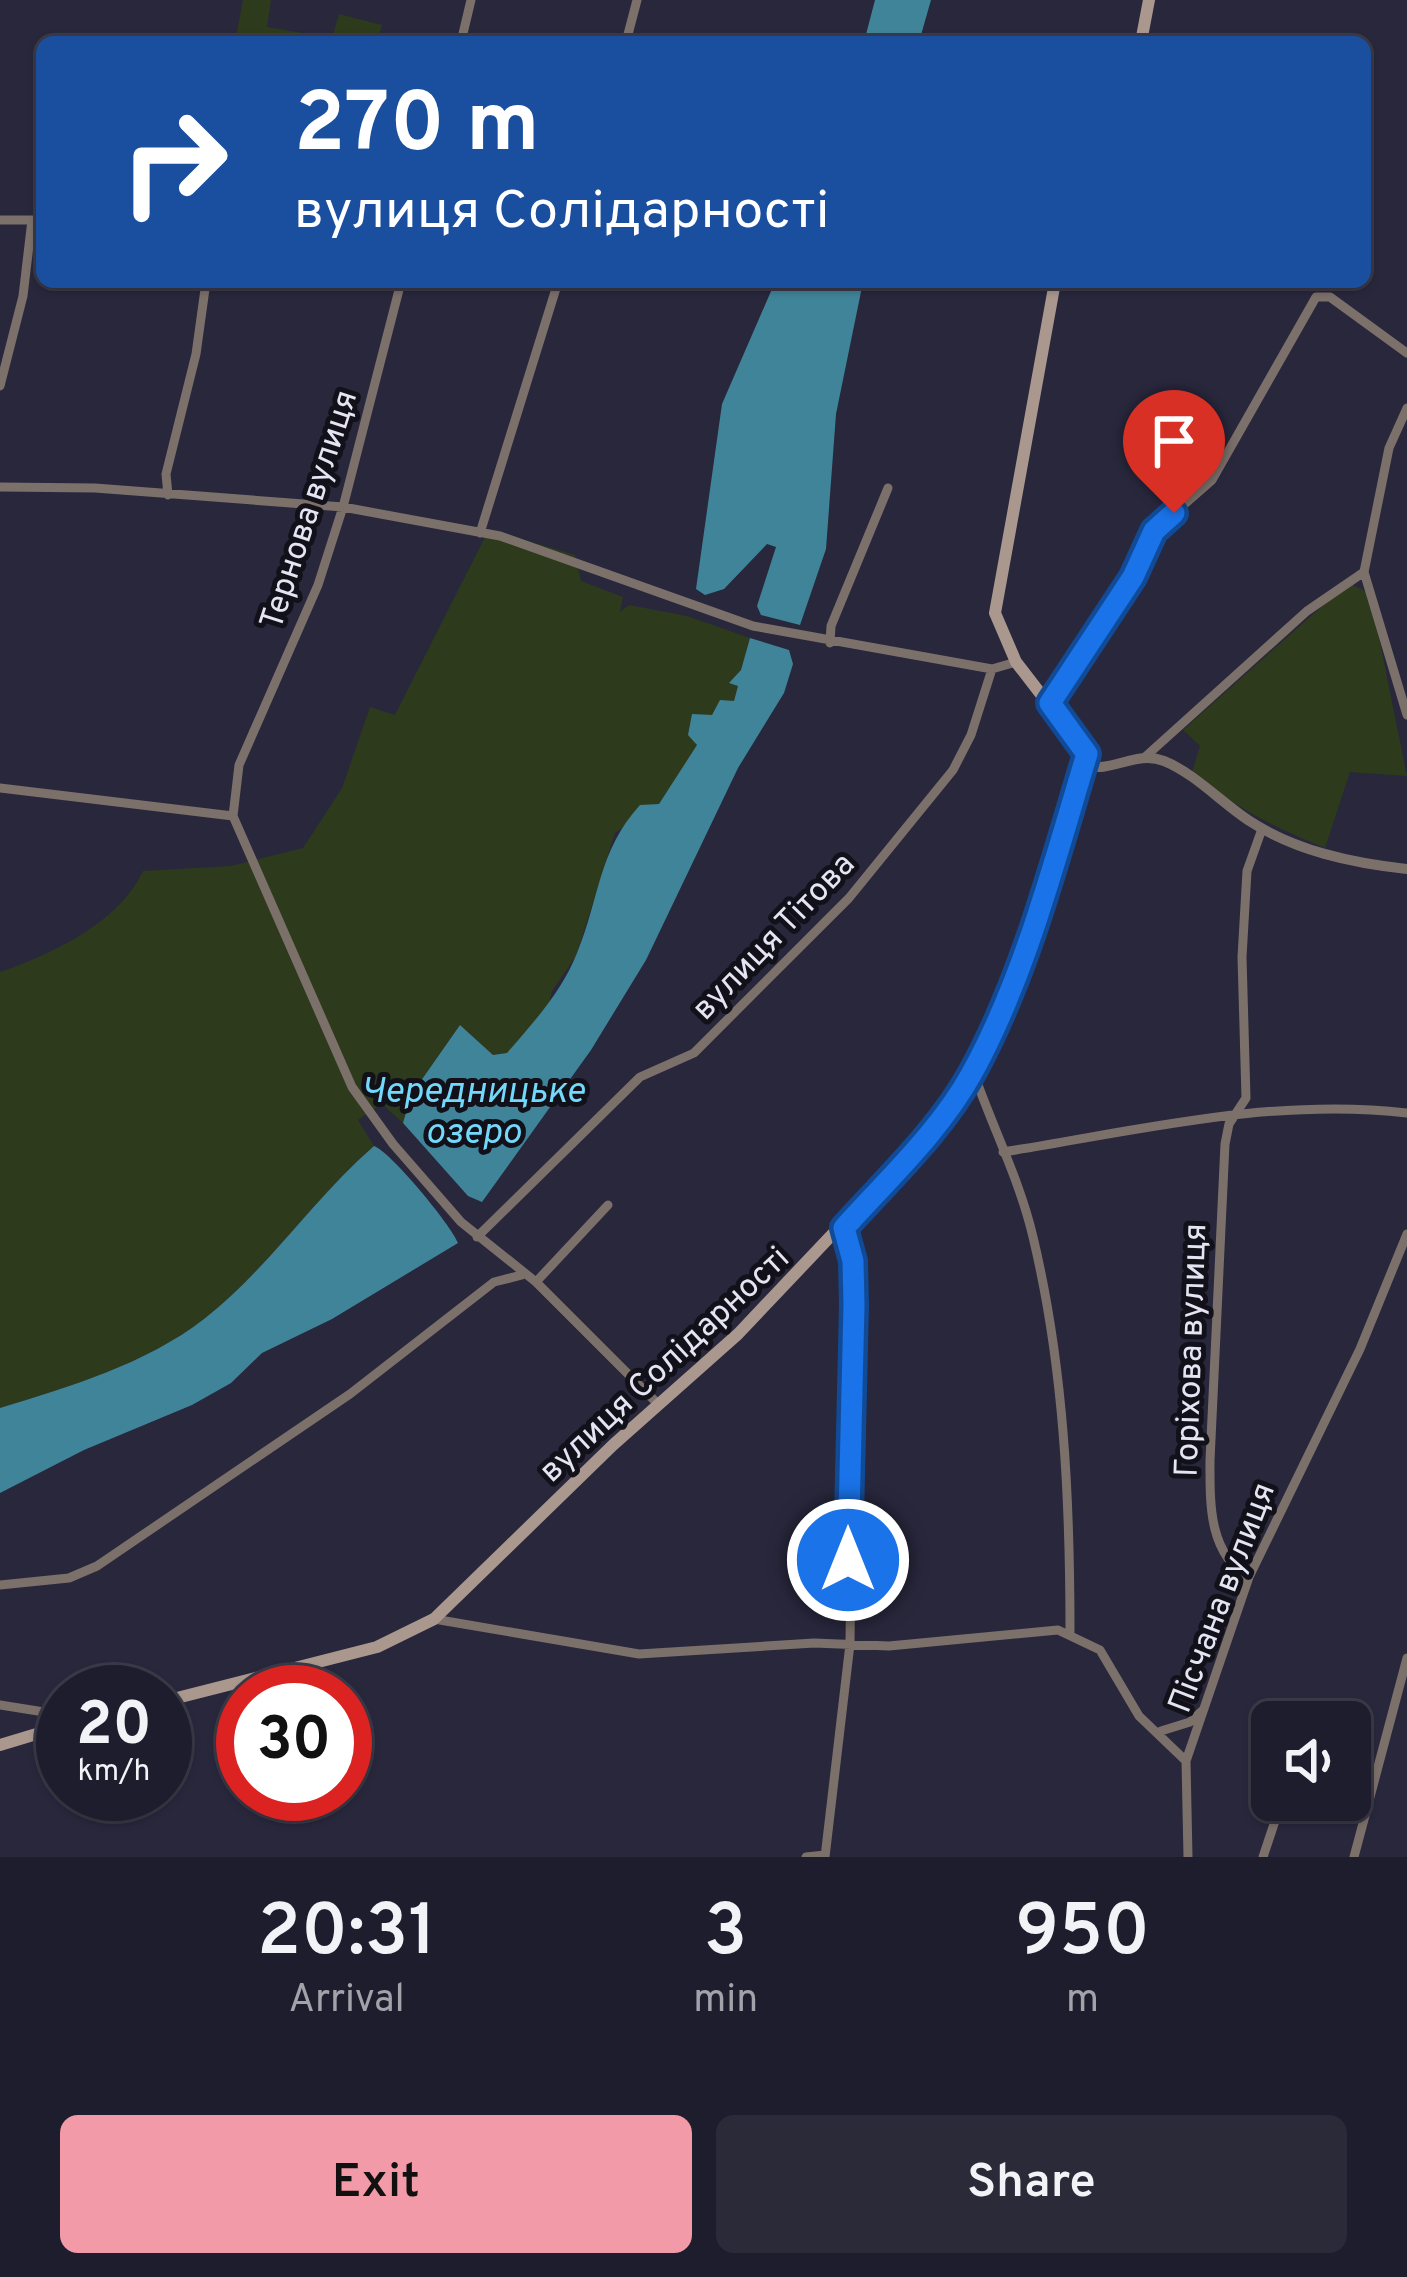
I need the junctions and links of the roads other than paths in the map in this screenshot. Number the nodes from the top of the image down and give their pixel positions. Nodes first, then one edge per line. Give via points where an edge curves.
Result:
1 (471, 0) edge
2 (637, 0) edge
3 (1149, 0) edge
4 (462, 36) edge
5 (628, 36) edge
6 (1142, 36) edge
7 (0, 220) edge
8 (36, 220) edge
9 (36, 225) edge
10 (205, 288) edge
11 (399, 288) edge
12 (556, 288) edge
13 (1054, 288) edge
14 (1407, 353) edge
15 (0, 386) edge
16 (1407, 408) edge
17 (0, 487) edge
18 (888, 488) dead end
19 (168, 495) junction
20 (343, 507) junction
21 (480, 533) junction
22 (1364, 572) junction
23 (830, 643) junction
24 (1016, 662) junction
25 (992, 669) junction
26 (1050, 703) junction
27 (1407, 715) edge
28 (1145, 757) junction
29 (1083, 765) junction
30 (0, 788) edge
31 (233, 815) junction
32 (1262, 829) junction
33 (1407, 869) edge
34 (973, 1071) junction
35 (1407, 1113) edge
36 (1236, 1114) junction
37 (1003, 1152) junction
38 (608, 1205) dead end
39 (844, 1228) junction
40 (1407, 1234) edge
41 (477, 1237) junction
42 (532, 1279) junction
43 (658, 1404) junction
44 (1249, 1577) junction
45 (0, 1585) edge
46 (1070, 1601) junction
47 (434, 1619) junction
48 (1048, 1630) junction
49 (1070, 1632) junction
50 (850, 1644) junction
51 (1407, 1658) edge
52 (192, 1694) edge
53 (0, 1705) edge
54 (1207, 1706) junction
55 (36, 1711) edge
56 (1161, 1731) junction
57 (36, 1734) edge
58 (0, 1744) edge
59 (1186, 1761) junction
60 (1275, 1821) edge
61 (825, 1856) edge
62 (806, 1857) edge
63 (1188, 1857) edge
64 (1263, 1857) edge
65 (1354, 1857) edge

1 - 4 street
2 - 5 street
3 - 6 main road
7 - 8 street
9 - 15 street
10 - 19 street
11 - 20 street, Тернова вулиця
12 - 21 street
13 - 24 main road via 995,590 998,627
14 - 26 street via 1330,297 1316,298 1212,480 1154,531
16 - 22 street via 1389,448
17 - 19 street
18 - 23 street
19 - 20 street
20 - 21 street
20 - 31 street, Тернова вулиця via 239,765
21 - 23 street via 753,626
22 - 27 street
22 - 28 street via 1277,637
23 - 25 street
24 - 25 street
24 - 26 main road
25 - 41 street, вулиця Тітова via 953,770 835,914 694,1053 620,1094
26 - 29 main road via 1087,754
28 - 29 street via 1100,769
28 - 32 street via 1166,762
29 - 34 main road, вулиця Солідарності
30 - 31 street
31 - 41 street via 352,1087
32 - 33 street via 1331,856
32 - 36 street, Горіхова вулиця via 1247,872 1246,1098
34 - 37 street
34 - 39 main road, вулиця Солідарності
35 - 36 street
36 - 37 street
36 - 44 street, Горіхова вулиця via 1226,1144 1210,1505 1226,1558
37 - 46 street via 1033,1234 1055,1362
38 - 42 street
39 - 43 main road, вулиця Солідарності
39 - 50 street via 854,1305
40 - 44 street, Пісчана вулиця
41 - 42 street
42 - 43 street
42 - 45 street via 510,1274 494,1282 350,1394 97,1566 69,1578
43 - 47 main road, вулиця Солідарності
44 - 54 street, Пісчана вулиця
46 - 48 street
46 - 49 street
47 - 50 street via 639,1654
47 - 52 main road, вулиця Солідарності via 377,1647
48 - 49 street
48 - 50 street
49 - 56 street via 1100,1650 1139,1716
50 - 61 street
51 - 65 street
53 - 55 street
54 - 56 street
54 - 59 street, Пісчана вулиця
56 - 59 street
57 - 58 main road
59 - 63 street, Пісчана вулиця
60 - 64 street
61 - 62 street

